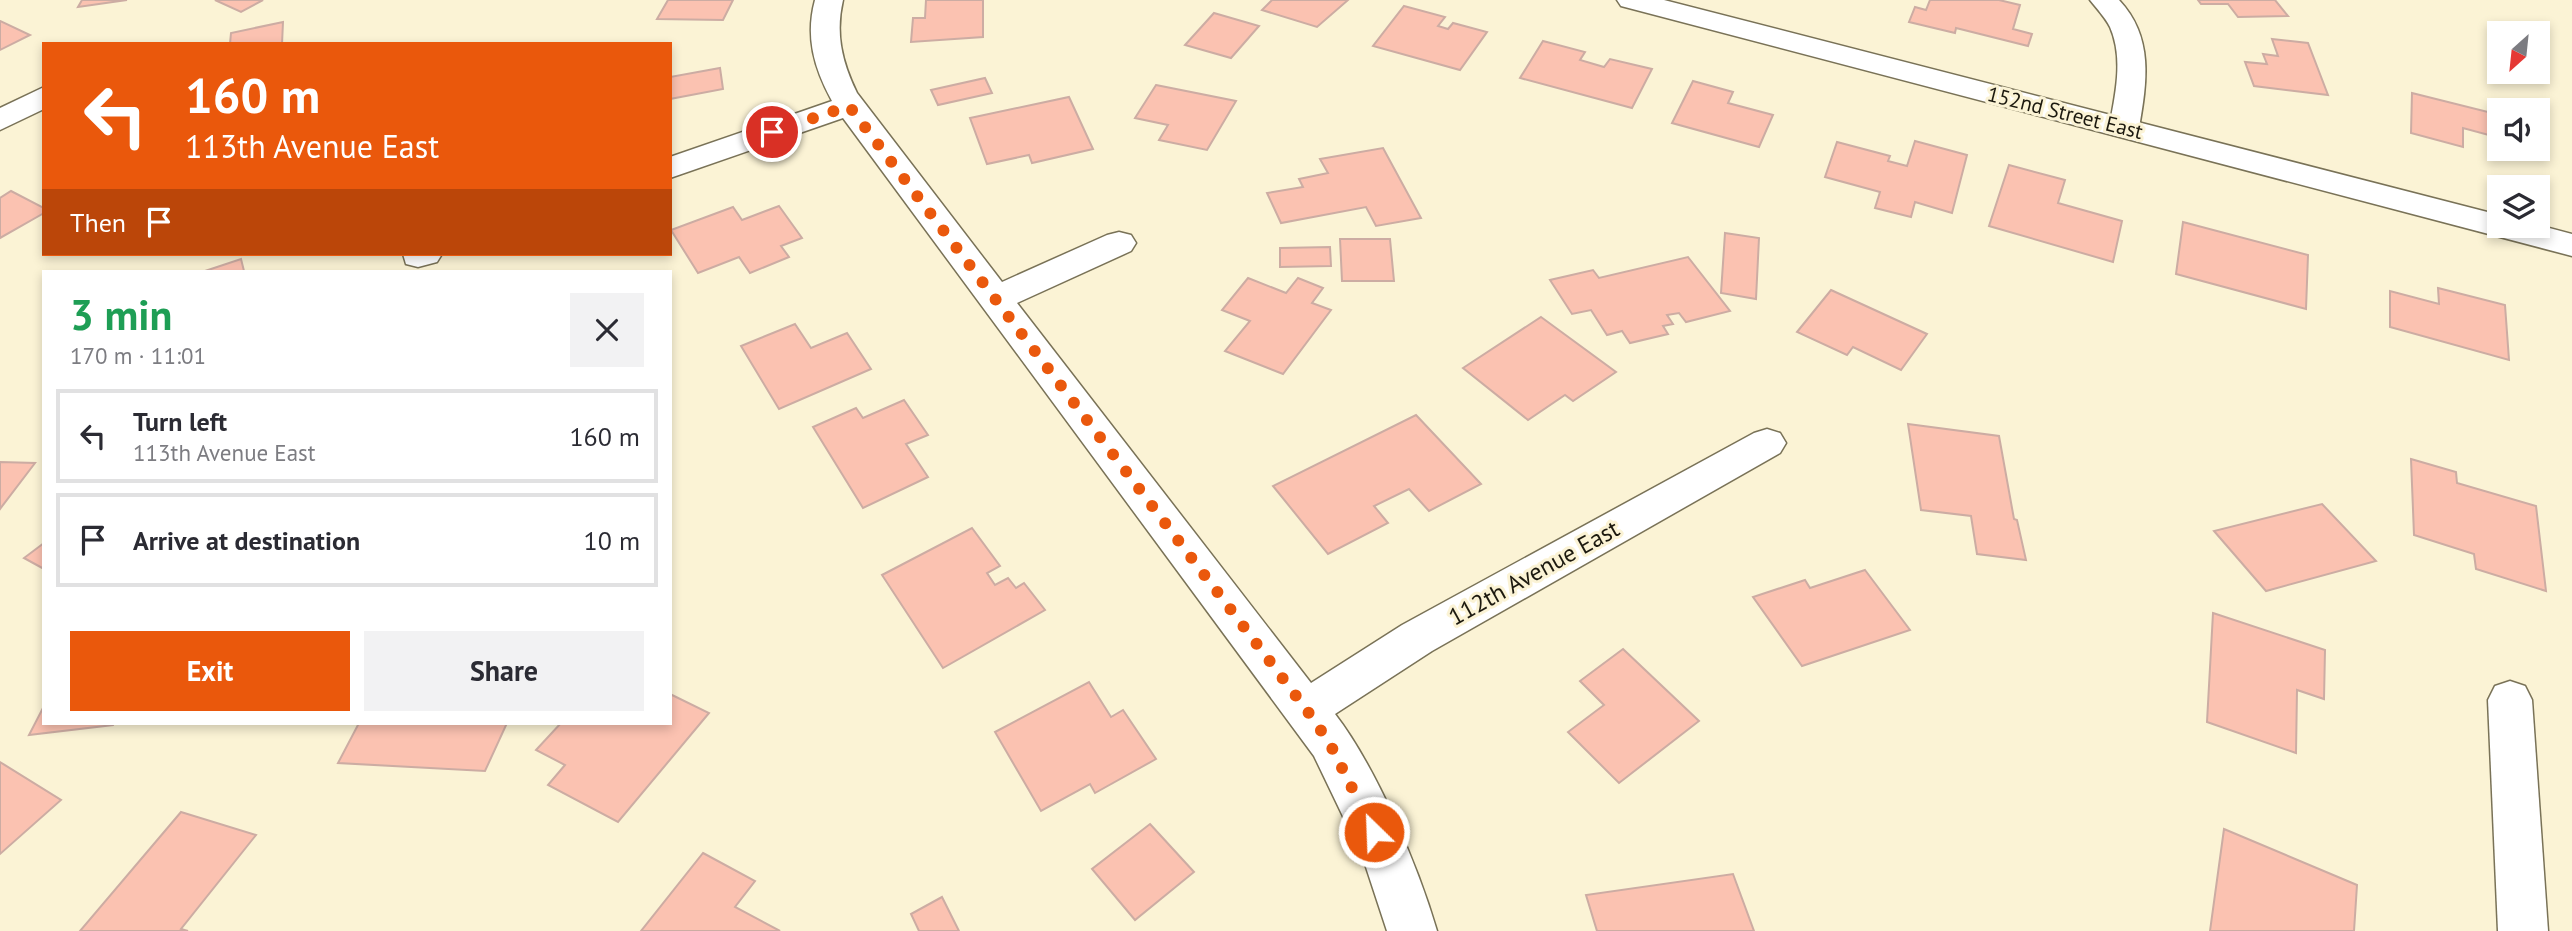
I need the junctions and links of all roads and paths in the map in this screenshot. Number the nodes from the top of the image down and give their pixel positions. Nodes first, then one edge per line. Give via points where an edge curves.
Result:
1 (829, 0) edge
2 (1631, 0) edge
3 (2104, 0) edge
4 (42, 97) edge
5 (849, 106) junction
6 (0, 121) edge
7 (2124, 128) junction
8 (672, 167) edge
9 (2487, 223) edge
10 (2548, 238) edge
11 (1119, 243) dead end
12 (2572, 244) edge
13 (995, 299) junction
14 (1767, 443) dead end
15 (2510, 700) dead end
16 (1306, 709) junction
17 (1412, 931) edge
18 (2523, 931) edge

1 - 5 street via 824,47 830,72
2 - 7 street, 152nd Street East
3 - 7 street via 2129,37 2133,60
4 - 6 street
5 - 8 street
5 - 13 street
7 - 9 street, 152nd Street East
10 - 12 street, 152nd Street East
11 - 13 street
13 - 16 street
14 - 16 street, 112th Avenue East via 1417,638
15 - 18 street
16 - 17 street via 1364,809

